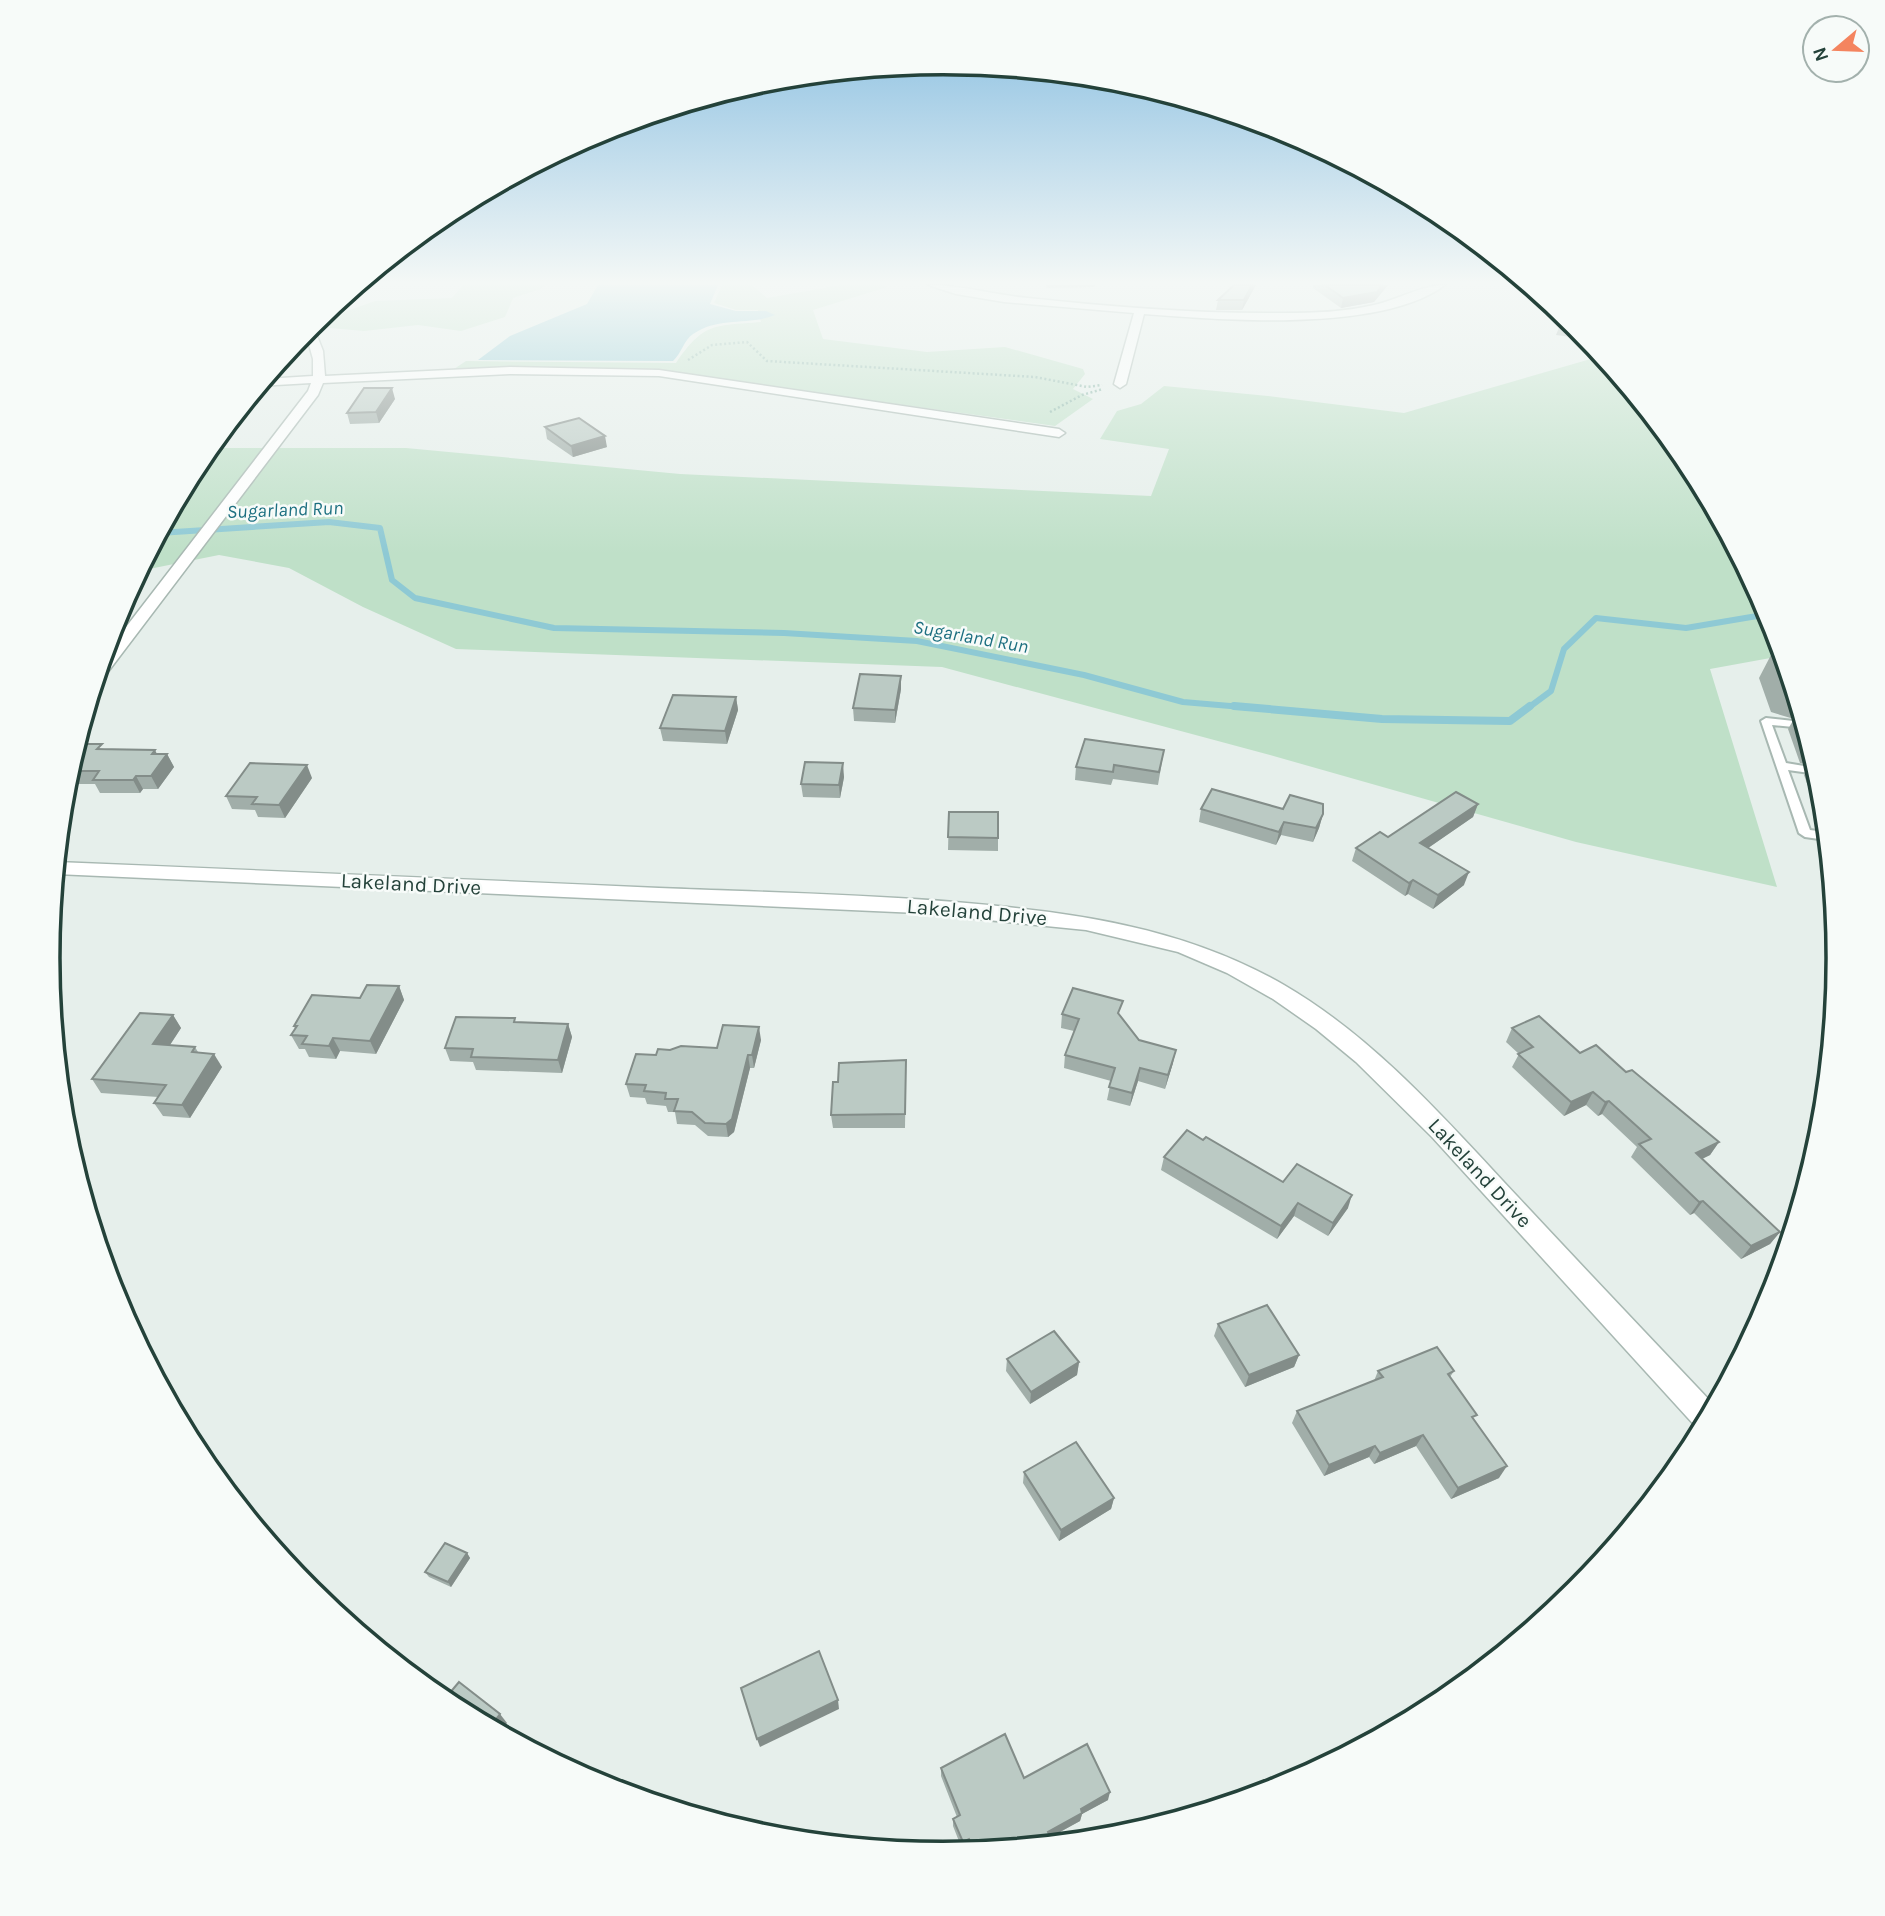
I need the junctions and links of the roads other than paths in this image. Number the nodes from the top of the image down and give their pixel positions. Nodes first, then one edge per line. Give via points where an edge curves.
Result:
1 (320, 374) edge
2 (407, 374) edge
3 (668, 374) edge
4 (1123, 374) edge
5 (320, 380) junction
6 (274, 382) edge
7 (1120, 384) road end
8 (1059, 433) dead end
9 (115, 651) edge
10 (1793, 724) edge
11 (1782, 766) junction
12 (1805, 769) edge
13 (1817, 835) edge
14 (64, 868) edge
15 (1700, 1411) edge

1 - 5 street
2 - 5 street
3 - 8 street
4 - 7 street
5 - 6 street
5 - 9 street
10 - 11 lane via 1766,720
11 - 12 lane
11 - 13 lane via 1805,833
14 - 15 street, Lakeland Drive via 918,906 1049,917 1183,946 1222,961 1291,999 1387,1075

